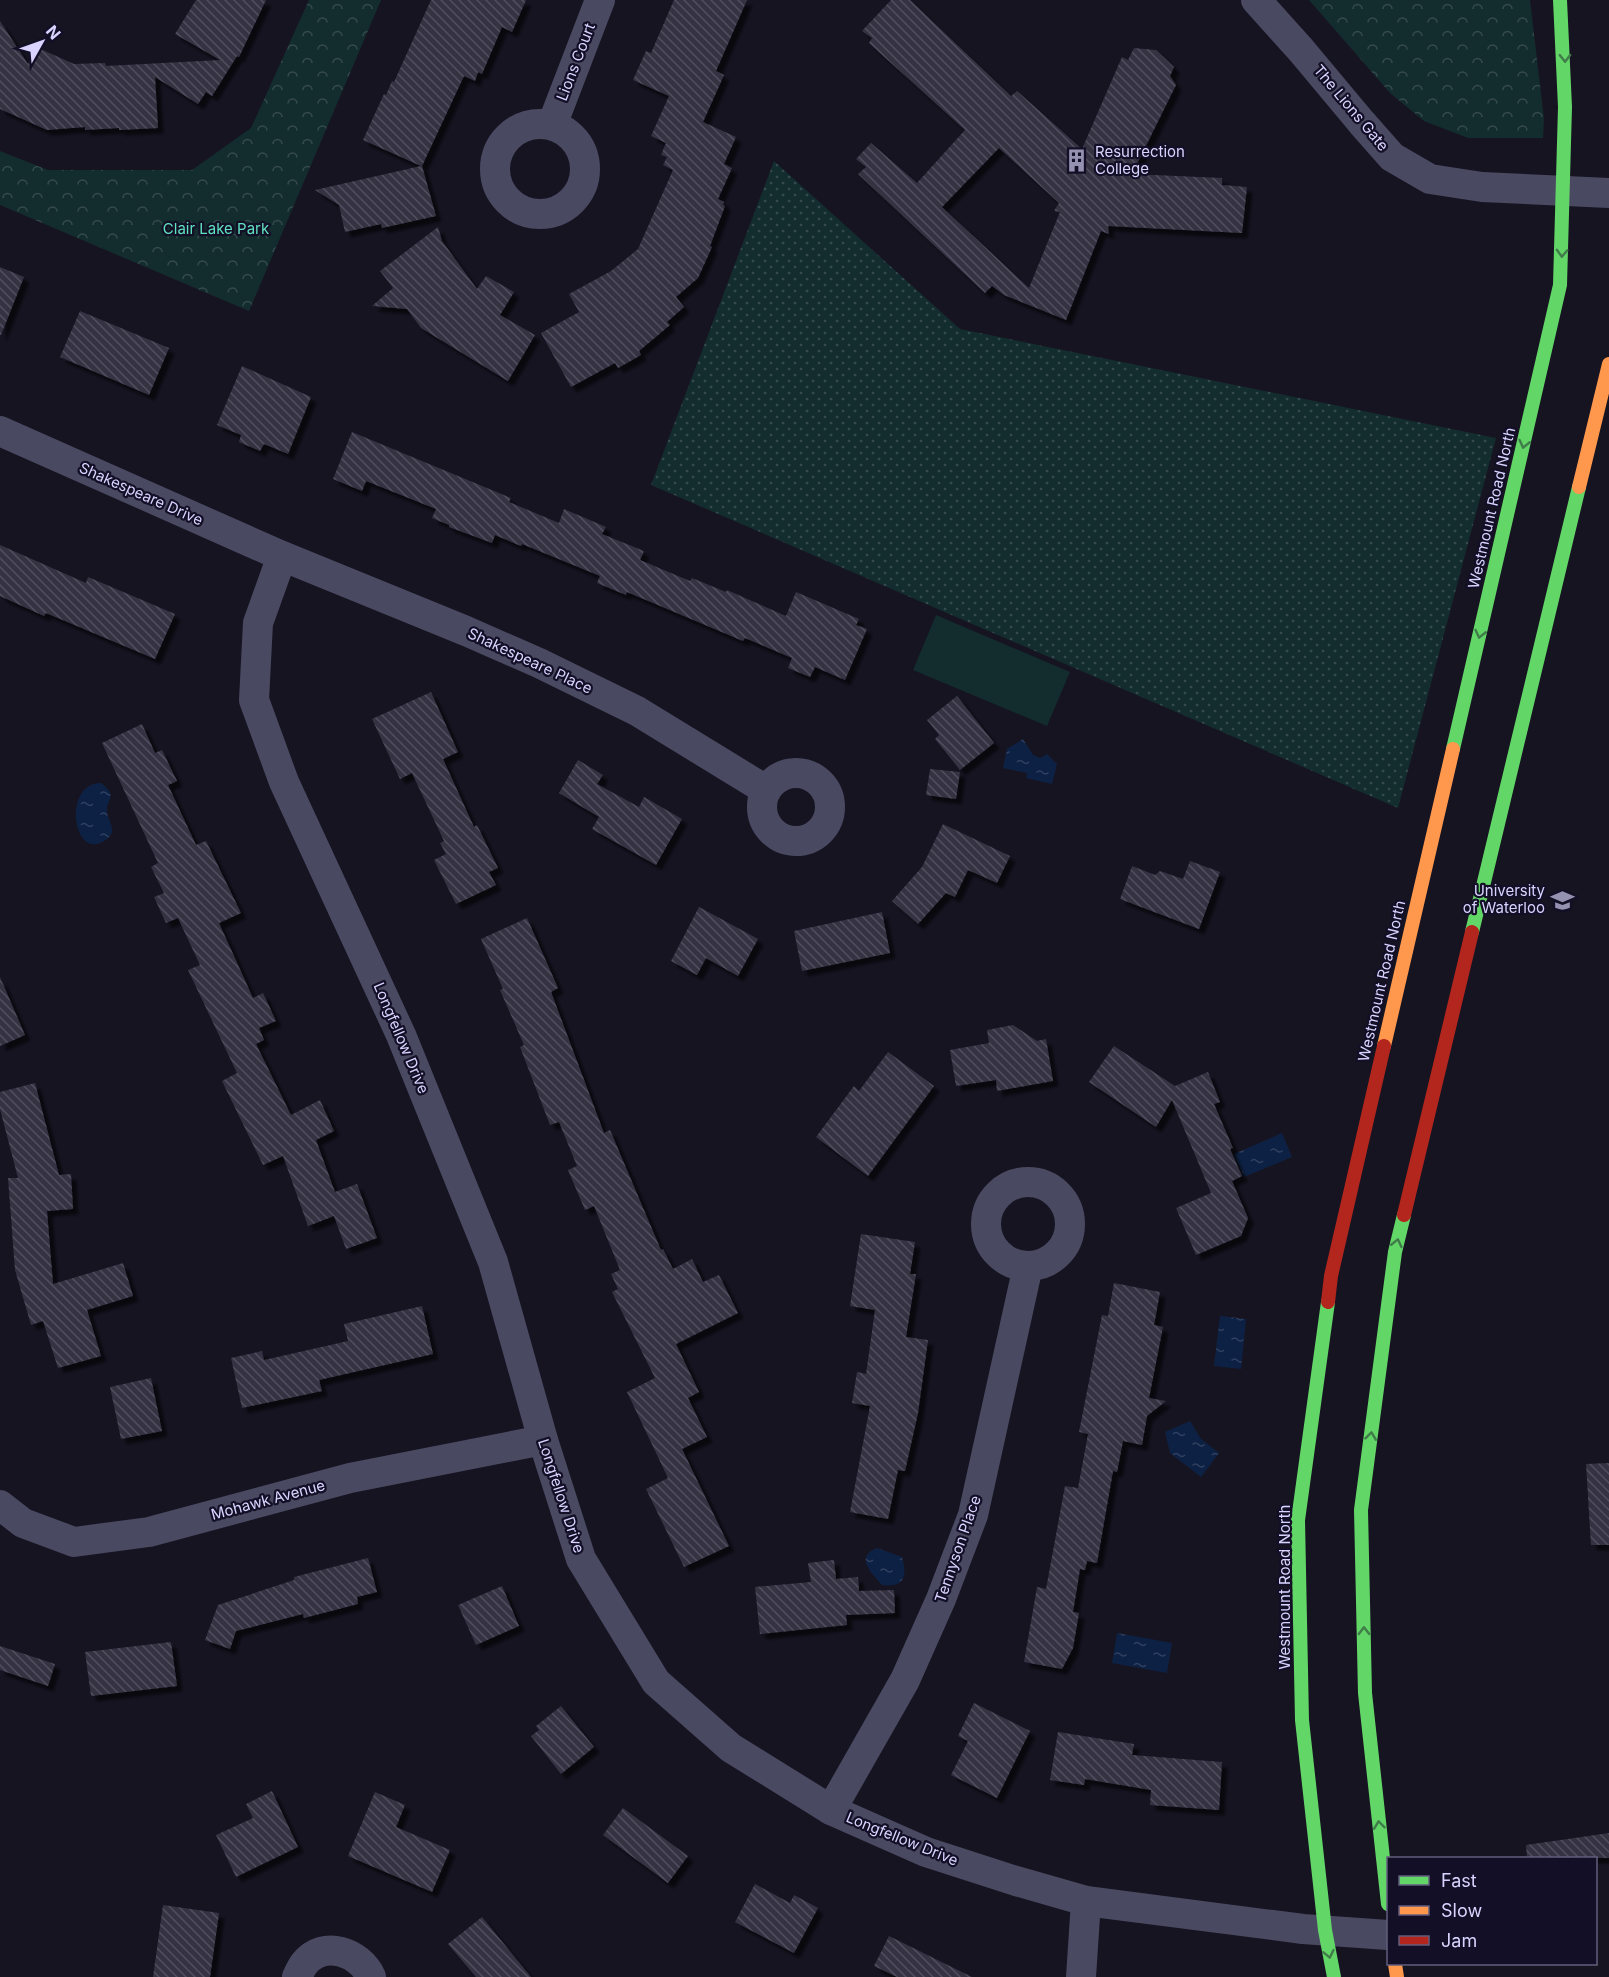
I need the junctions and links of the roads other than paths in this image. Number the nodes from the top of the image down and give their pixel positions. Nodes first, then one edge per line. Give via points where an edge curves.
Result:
1 (600, 0) edge
2 (1256, 0) edge
3 (1560, 0) edge
4 (552, 125) dead end
5 (1564, 190) junction
6 (1609, 193) edge
7 (1609, 364) edge
8 (0, 431) edge
9 (282, 556) junction
10 (766, 790) dead end
11 (1028, 1266) dead end
12 (543, 1440) junction
13 (0, 1505) edge
14 (831, 1810) junction
15 (1387, 1886) edge
16 (1086, 1901) junction
17 (1324, 1930) junction
18 (1387, 1935) edge
19 (297, 1977) edge
20 (370, 1977) edge
21 (1081, 1977) edge
22 (1334, 1977) edge

1 - 4 street, Lions Court
2 - 5 street, The Lions Gate via 1392,157 1430,179
3 -> 5 main road, Westmount Road North via 1565,51
5 - 6 street, The Lions Gate
5 -> 17 main road, Westmount Road North via 1560,285 1329,1288 1298,1520 1302,1720
15 -> 7 main road via 1365,1693 1361,1510 1395,1252
8 - 9 street, Shakespeare Drive
9 - 10 street, Shakespeare Place via 466,631 578,682 637,711
9 - 12 street, Longfellow Drive via 258,624 254,700 284,782 401,1035 493,1262
11 - 14 street, Tennyson Place via 973,1515 905,1680
12 - 13 street, Mohawk Avenue via 350,1478 149,1532 74,1542 23,1522
12 - 14 street, Longfellow Drive via 581,1559 656,1682 731,1748
14 - 16 street, Longfellow Drive via 926,1852
16 - 17 street, Longfellow Drive
16 - 21 street
17 - 18 street, Longfellow Drive
17 -> 22 main road, Westmount Road North
19 - 20 street via 313,1957 336,1950 358,1958

